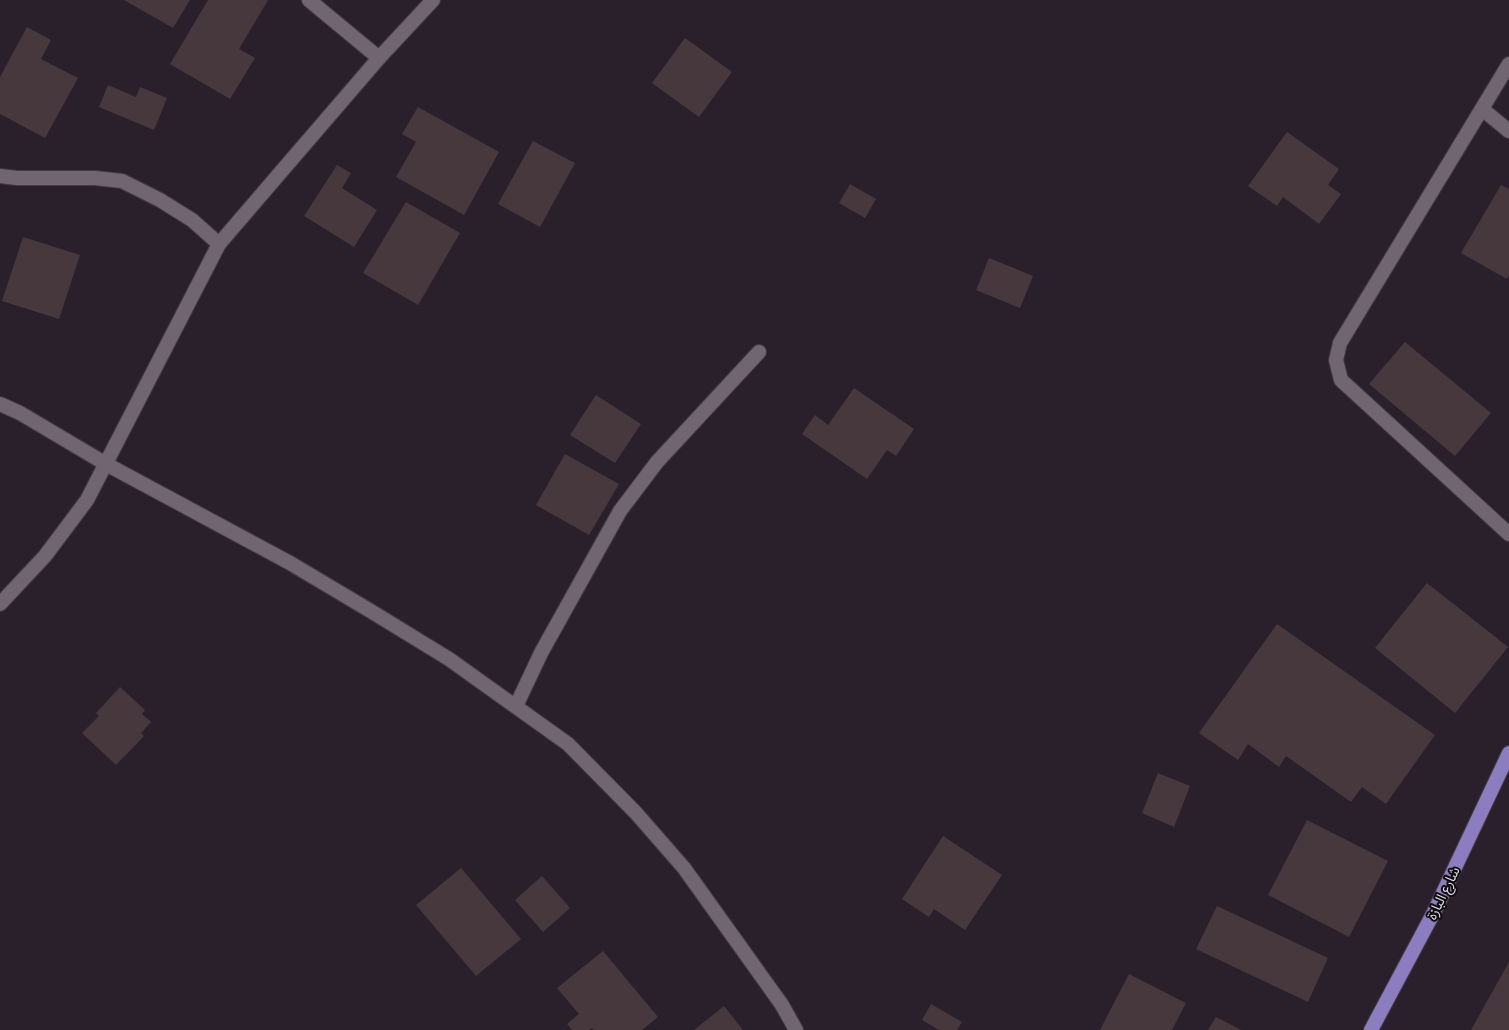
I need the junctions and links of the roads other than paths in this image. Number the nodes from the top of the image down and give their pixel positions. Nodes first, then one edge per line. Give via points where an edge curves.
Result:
1 (309, 0) edge
2 (433, 0) edge
3 (379, 58) junction
4 (1509, 64) edge
5 (1482, 109) junction
6 (1509, 131) edge
7 (0, 176) edge
8 (220, 244) junction
9 (759, 352) dead end
10 (0, 404) edge
11 (106, 464) junction
12 (1509, 534) edge
13 (0, 604) edge
14 (516, 706) junction
15 (1509, 753) edge
16 (796, 1030) edge
17 (1371, 1030) edge

1 - 3 street
2 - 3 street
3 - 8 street
4 - 5 street
5 - 6 street
5 - 12 street via 1340,343 1336,360 1341,380
7 - 8 street via 122,181 192,220
8 - 11 street
9 - 14 street via 657,462 620,511 541,653
10 - 11 street
11 - 13 street via 87,500 51,548
11 - 14 street via 290,563 449,659
14 - 16 street via 568,744 684,868 782,1005
15 - 17 main road, شارع البازة via 1434,912

